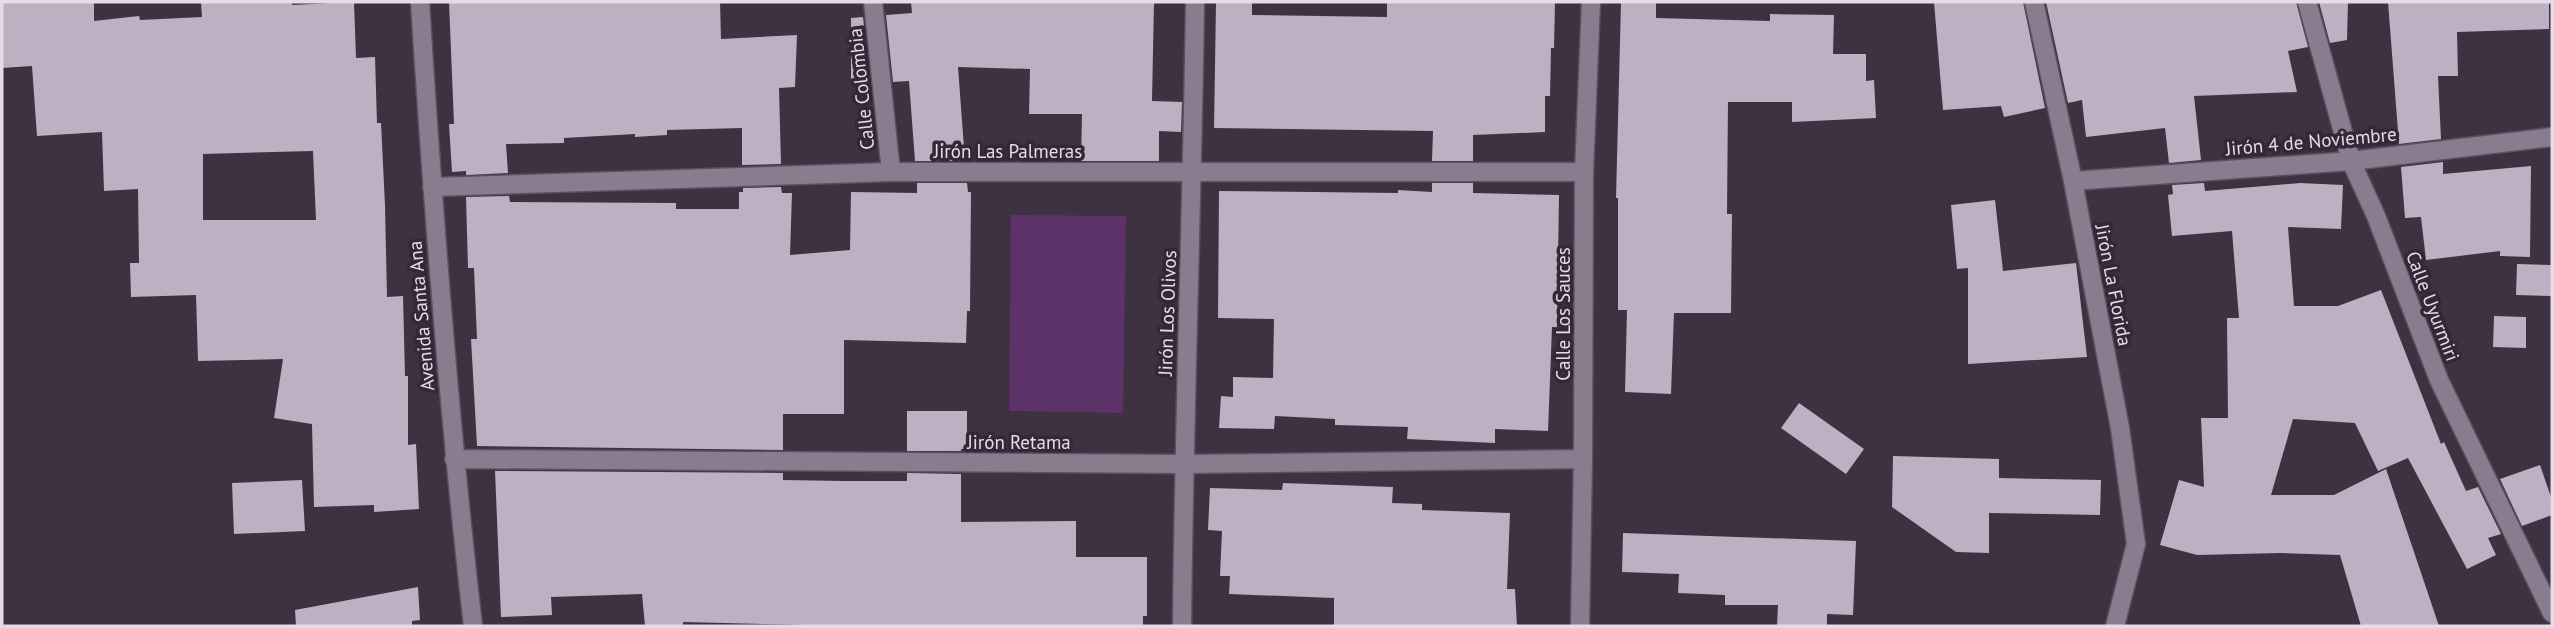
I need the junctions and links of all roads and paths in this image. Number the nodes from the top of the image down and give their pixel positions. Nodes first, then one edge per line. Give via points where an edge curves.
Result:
1 (420, 2) edge
2 (873, 2) edge
3 (1195, 2) edge
4 (1591, 2) edge
5 (2034, 2) edge
6 (2307, 2) edge
7 (2552, 137) edge
8 (2351, 161) junction
9 (891, 172) junction
10 (1584, 172) junction
11 (1193, 173) junction
12 (2073, 181) junction
13 (432, 187) junction
14 (454, 459) junction
15 (1583, 459) junction
16 (1183, 464) junction
17 (2552, 612) edge
18 (473, 626) edge
19 (1182, 626) edge
20 (1580, 626) edge
21 (2115, 626) edge

1 - 13 street, Avenida Santa Ana
2 - 9 street, Calle Colombia
3 - 11 street, Jirón Los Olivos
4 - 10 street, Calle Los Sauces
5 - 12 street, Jirón La Florida
6 - 8 street, Calle Uyurmiri
7 - 8 street, Jirón 4 de Noviembre
8 - 12 street, Jirón 4 de Noviembre
8 - 17 street, Calle Uyurmiri via 2439,380
9 - 11 street, Jirón Las Palmeras
9 - 13 street, Jirón Las Palmeras
10 - 11 street, Jirón Las Palmeras
10 - 15 street, Calle Los Sauces
11 - 16 street, Jirón Los Olivos
12 - 21 street, Jirón La Florida via 2120,428 2136,544
13 - 14 street, Avenida Santa Ana
14 - 16 street, Jirón Retama
14 - 18 street, Avenida Santa Ana
15 - 16 street, Jirón Retama
15 - 20 street, Calle Los Sauces
16 - 19 street, Jirón Los Olivos

